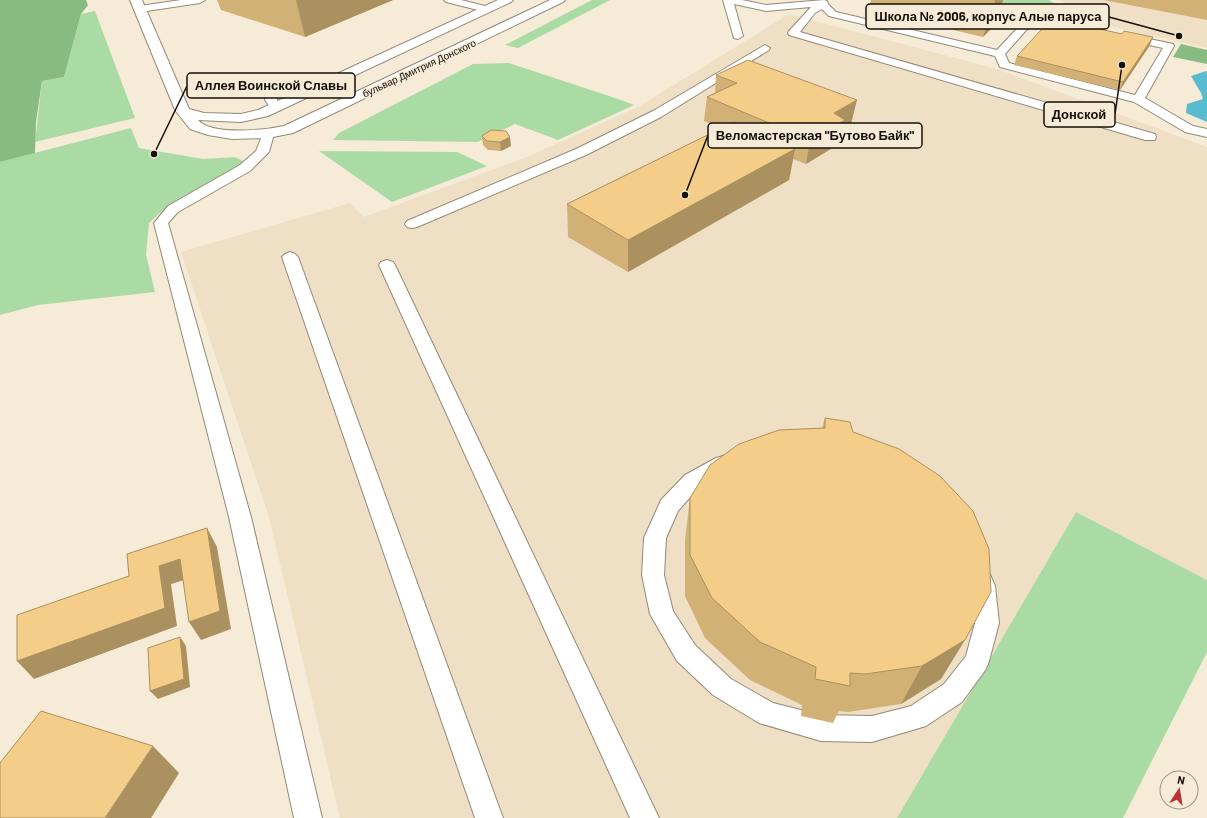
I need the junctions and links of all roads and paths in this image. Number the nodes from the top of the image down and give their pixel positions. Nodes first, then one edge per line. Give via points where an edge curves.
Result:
1 (200, 0) edge
2 (450, 0) edge
3 (507, 0) edge
4 (559, 0) edge
5 (729, 0) edge
6 (961, 0) edge
7 (826, 2) edge
8 (138, 5) edge
9 (486, 10) junction
10 (1116, 35) edge
11 (738, 36) dead end
12 (766, 48) dead end
13 (999, 54) junction
14 (281, 82) dead end
15 (303, 96) junction
16 (1138, 99) junction
17 (276, 107) junction
18 (182, 110) junction
19 (1207, 133) edge
20 (268, 134) junction
21 (1150, 137) dead end
22 (412, 224) dead end
23 (290, 257) dead end
24 (387, 265) dead end
25 (870, 457) joint
26 (308, 818) edge
27 (489, 818) edge
28 (645, 818) edge

1 - 8 lane
2 - 9 lane
3 - 9 street
4 - 20 street, бульвар Дмитрия Донского via 288,130
5 - 7 lane via 766,8
5 - 11 lane
6 - 13 lane via 967,4 1036,18
7 - 13 lane via 833,14
7 - 21 lane via 812,11 793,33
8 - 18 street, бульвар Дмитрия Донского
9 - 15 street
10 - 16 lane via 1169,46
12 - 22 lane via 656,114 609,138
13 - 16 lane via 1004,65
14 - 17 lane via 272,91 271,100
15 - 17 street
15 - 20 street via 280,114
16 - 19 lane via 1189,128
17 - 18 street via 241,118 203,117
18 - 20 street, бульвар Дмитрия Донского via 196,126 208,131 232,135
20 - 26 lane via 262,152 245,168 173,209 161,223 240,517
23 - 27 lane
24 - 28 lane
25 - 25 lane via 838,456 798,450 759,452 723,463 692,481 669,506 655,538 653,575 662,614 686,653 722,687 768,714 821,728 872,729 917,717 953,693 977,660 986,624 983,586 968,549 944,516 913,489 876,469

